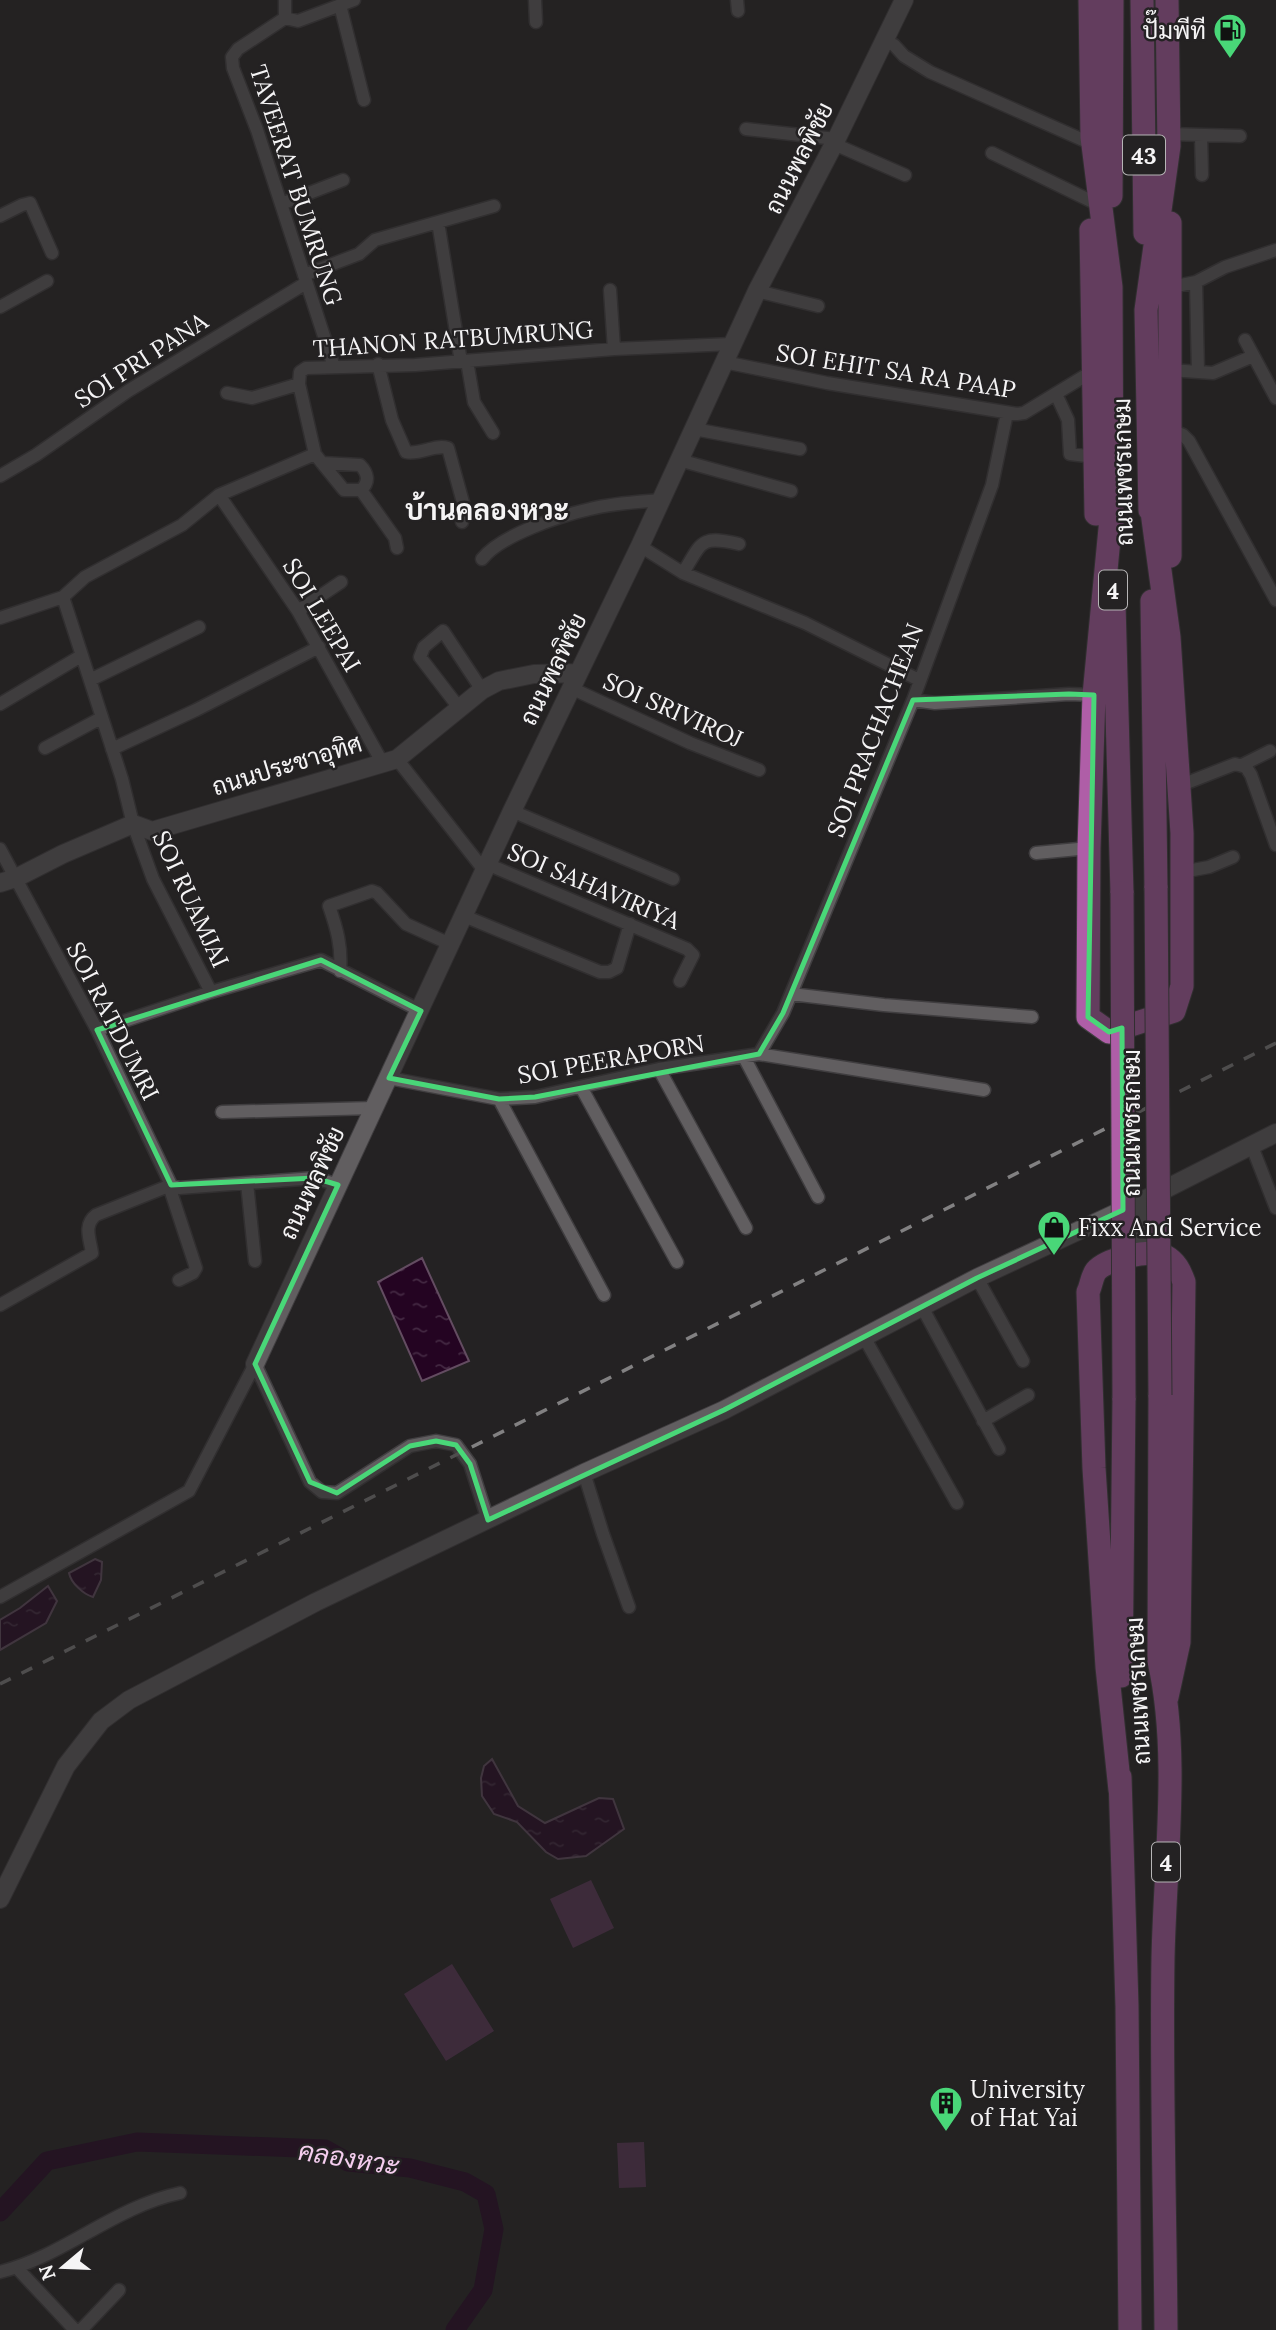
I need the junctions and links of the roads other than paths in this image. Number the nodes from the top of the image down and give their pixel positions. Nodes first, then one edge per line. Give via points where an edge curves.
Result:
1 (285, 0) edge
2 (354, 0) edge
3 (535, 0) edge
4 (904, 0) edge
5 (1090, 0) edge
6 (1112, 0) edge
7 (1142, 0) edge
8 (1167, 0) edge
9 (340, 5) junction
10 (285, 18) junction
11 (536, 22) dead end
12 (884, 41) junction
13 (363, 100) dead end
14 (746, 128) dead end
15 (1201, 136) junction
16 (1240, 136) dead end
17 (1092, 140) junction
18 (1169, 140) junction
19 (835, 141) junction
20 (992, 153) dead end
21 (905, 175) dead end
22 (1202, 175) dead end
23 (343, 180) dead end
24 (1091, 201) junction
25 (281, 204) junction
26 (494, 206) dead end
27 (0, 216) edge
28 (438, 222) junction
29 (1276, 250) edge
30 (52, 253) dead end
31 (305, 279) junction
32 (47, 281) dead end
33 (1196, 282) junction
34 (1111, 287) junction
35 (1171, 287) junction
36 (610, 290) dead end
37 (757, 291) junction
38 (818, 306) dead end
39 (0, 307) edge
40 (1146, 310) junction
41 (1245, 340) dead end
42 (732, 344) junction
43 (614, 349) junction
44 (1253, 356) junction
45 (464, 361) junction
46 (724, 362) junction
47 (378, 364) junction
48 (334, 367) junction
49 (1093, 370) junction
50 (1170, 370) junction
51 (1198, 372) junction
52 (299, 384) junction
53 (228, 393) dead end
54 (1055, 394) junction
55 (1276, 398) edge
56 (1007, 413) junction
57 (694, 429) junction
58 (1171, 430) junction
59 (493, 433) dead end
60 (800, 449) dead end
61 (1094, 457) junction
62 (318, 458) junction
63 (679, 460) junction
64 (0, 476) edge
65 (361, 489) junction
66 (790, 491) dead end
67 (219, 495) junction
68 (1150, 497) junction
69 (661, 500) junction
70 (1111, 518) junction
71 (462, 522) dead end
72 (739, 544) dead end
73 (640, 546) junction
74 (397, 548) dead end
75 (482, 559) dead end
76 (683, 573) junction
77 (341, 582) dead end
78 (62, 597) junction
79 (1276, 600) edge
80 (298, 611) junction
81 (0, 618) edge
82 (199, 627) dead end
83 (1099, 629) junction
84 (1169, 637) junction
85 (319, 647) junction
86 (81, 656) junction
87 (90, 680) junction
88 (574, 680) junction
89 (919, 680) junction
90 (482, 690) junction
91 (1094, 695) junction
92 (913, 700) junction
93 (0, 704) edge
94 (460, 709) junction
95 (101, 718) junction
96 (45, 748) dead end
97 (113, 749) junction
98 (1270, 751) dead end
99 (389, 760) junction
100 (1242, 765) junction
101 (759, 770) dead end
102 (1179, 786) junction
103 (512, 811) junction
104 (133, 824) junction
105 (1276, 845) edge
106 (1089, 848) junction
107 (0, 849) edge
108 (1036, 853) dead end
109 (1233, 857) dead end
110 (486, 867) junction
111 (1182, 872) junction
112 (673, 879) dead end
113 (8, 880) edge
114 (464, 916) junction
115 (630, 924) junction
116 (450, 944) junction
117 (340, 971) junction
118 (680, 981) dead end
119 (211, 992) junction
120 (791, 994) junction
121 (421, 1011) junction
122 (1032, 1017) dead end
123 (97, 1030) junction
124 (759, 1054) junction
125 (744, 1057) junction
126 (659, 1069) junction
127 (389, 1078) junction
128 (581, 1087) junction
129 (984, 1090) dead end
130 (499, 1098) junction
131 (374, 1108) junction
132 (222, 1112) dead end
133 (1276, 1133) edge
134 (1251, 1144) junction
135 (247, 1183) junction
136 (171, 1185) junction
137 (338, 1185) junction
138 (818, 1197) dead end
139 (1138, 1203) junction
140 (1276, 1208) edge
141 (746, 1228) dead end
142 (1138, 1254) junction
143 (255, 1261) dead end
144 (677, 1262) dead end
145 (977, 1278) junction
146 (179, 1280) dead end
147 (604, 1295) dead end
148 (0, 1305) edge
149 (922, 1307) junction
150 (864, 1337) junction
151 (1023, 1361) dead end
152 (255, 1364) junction
153 (1028, 1395) dead end
154 (984, 1421) junction
155 (999, 1449) dead end
156 (584, 1473) junction
157 (957, 1503) dead end
158 (488, 1520) junction
159 (2, 1592) edge
160 (629, 1607) dead end
161 (1167, 1697) junction
162 (1120, 1790) junction
163 (0, 1899) edge
164 (180, 2193) dead end
165 (18, 2268) junction
166 (0, 2272) edge
167 (119, 2290) dead end
168 (75, 2330) edge
169 (81, 2330) edge
170 (1130, 2330) edge
171 (1166, 2330) edge

1 - 10 street
2 - 9 street
3 - 11 street
4 - 12 street, ถนนพลพิชัย
5 - 17 highway, ถนนเพชรเกษม / 4
6 - 34 highway, 43
7 - 40 highway, 43
8 - 18 highway, ถนนเพชรเกษม / 4
9 - 10 street via 298,20
9 - 13 street
10 - 25 street, TAVEERAT BUMRUNG via 232,57
12 - 17 street via 930,72
12 - 19 street, ถนนพลพิชัย
14 - 19 street
15 - 16 street
15 - 18 street
15 - 22 street
17 - 24 highway
17 - 34 highway, ถนนเพชรเกษม / 4
18 - 35 highway
18 - 40 highway, ถนนเพชรเกษม / 4
19 - 21 street
19 - 37 street, ถนนพลพิชัย
20 - 24 street
23 - 25 street
24 - 49 highway
25 - 31 street, TAVEERAT BUMRUNG
26 - 28 street, SOI PRI PANA
27 - 30 street via 30,203
28 - 31 street, SOI PRI PANA via 375,240 359,254
28 - 45 street
29 - 33 street
31 - 48 street, TAVEERAT BUMRUNG
31 - 64 street, SOI PRI PANA
32 - 39 street
33 - 35 street
33 - 51 street
34 - 70 highway, ถนนเพชรเกษม / 4
35 - 50 highway
36 - 43 street
37 - 38 street
37 - 42 street, ถนนพลพิชัย
40 - 68 highway, ถนนเพชรเกษม / 4
41 - 44 street
42 - 43 street, THANON RATBUMRUNG
42 - 46 street, ถนนพลพิชัย
43 - 45 street, THANON RATBUMRUNG
44 - 51 street via 1213,373
44 - 55 street
45 - 47 street, THANON RATBUMRUNG
45 - 59 street via 474,402
46 - 56 street, SOI EHIT SA RA PAAP
46 - 57 street, ถนนพลพิชัย
47 - 48 street, THANON RATBUMRUNG
47 - 71 street via 406,452 448,448 464,506
48 - 52 street, THANON RATBUMRUNG via 306,368 300,372
49 - 54 street, SOI EHIT SA RA PAAP
49 - 61 highway
50 - 51 street
50 - 58 highway
52 - 53 street via 252,398
52 - 62 street, THANON RATBUMRUNG
54 - 56 street, SOI EHIT SA RA PAAP via 1024,413
54 - 61 street via 1068,420 1070,454
56 - 89 street, SOI PRACHACHEAN via 992,485
57 - 60 street
57 - 63 street, ถนนพลพิชัย
58 - 79 street via 1189,441
58 - 84 highway
61 - 83 highway
62 - 65 street via 344,490
62 - 65 street via 360,465 368,477
62 - 67 street
63 - 66 street
63 - 69 street, ถนนพลพิชัย
65 - 74 street via 395,538
67 - 78 street via 182,525 85,578
67 - 80 street, SOI LEEPAI
68 - 84 highway
68 - 161 highway, ถนนเพชรเกษม / 4, bridge via 1159,1661
69 - 73 street, ถนนพลพิชัย
69 - 75 street via 589,509 503,540
70 - 83 highway
70 - 162 highway, ถนนเพชรเกษม / 4, bridge via 1122,892
72 - 76 street via 708,540
73 - 76 street
73 - 88 street, ถนนพลพิชัย
76 - 89 street via 805,623
77 - 80 street
78 - 81 street
78 - 86 street, SOI RUAMJAI
80 - 85 street, SOI LEEPAI
82 - 87 street
83 - 91 highway
84 - 102 highway
85 - 97 street
85 - 99 street, SOI LEEPAI
86 - 87 street, SOI RUAMJAI
86 - 93 street
87 - 95 street, SOI RUAMJAI
88 - 90 street, ถนนประชาอุทิศ via 534,674 499,681
88 - 101 street, SOI SRIVIROJ via 690,743
88 - 103 street, ถนนพลพิชัย
89 - 92 street, SOI PRACHACHEAN
90 - 94 street, ถนนประชาอุทิศ
90 - 94 street via 443,631 424,646 420,657
91 - 92 street via 935,703
91 - 106 highway
92 - 120 street, SOI PRACHACHEAN
94 - 99 street, ถนนประชาอุทิศ
95 - 96 street
95 - 97 street, SOI RUAMJAI
97 - 104 street, SOI RUAMJAI
98 - 100 street
99 - 104 street, ถนนประชาอุทิศ via 152,831
99 - 110 street, SOI LEEPAI
100 - 102 street
100 - 105 street via 1251,775
102 - 111 highway
103 - 110 street, ถนนพลพิชัย
103 - 112 street
104 - 113 street, ถนนประชาอุทิศ
104 - 119 street, SOI RUAMJAI via 153,879
106 - 108 street
106 - 111 highway via 1088,1017 1109,1032 1174,1011 1182,986
107 - 113 street, SOI RATDUMRI
109 - 111 street
110 - 114 street, ถนนพลพิชัย
110 - 115 street, SOI SAHAVIRIYA
113 - 123 street, SOI RATDUMRI
114 - 115 street via 600,972 617,968
114 - 116 street, ถนนพลพิชัย
115 - 118 street, SOI SAHAVIRIYA via 692,952
116 - 117 street via 406,924 372,891 329,906 338,932
116 - 121 street, ถนนพลพิชัย
117 - 119 street via 321,960
117 - 121 street
119 - 123 street
120 - 122 street
120 - 124 street, SOI PRACHACHEAN
121 - 127 street, ถนนพลพิชัย
123 - 136 street, SOI RATDUMRI
124 - 125 street, SOI PEERAPORN
124 - 129 street
125 - 126 street, SOI PEERAPORN
125 - 138 street
126 - 128 street, SOI PEERAPORN
126 - 141 street
127 - 130 street, SOI PEERAPORN
127 - 131 street, ถนนพลพิชัย
128 - 130 street, SOI PEERAPORN via 535,1097
128 - 144 street
130 - 147 street via 583,1266
131 - 132 street
131 - 137 street, ถนนพลพิชัย
133 - 134 street
134 - 139 street
134 - 140 street
135 - 136 street
135 - 137 street via 316,1178
135 - 143 street
136 - 146 street, SOI RATDUMRI via 196,1268
136 - 148 street via 96,1215 88,1229 92,1252
137 - 152 street, ถนนพลพิชัย
139 - 142 street
139 - 145 street
142 - 161 highway via 1163,1254 1177,1265 1184,1282 1179,1642
142 - 162 highway via 1096,1271 1088,1292 1106,1655
145 - 149 street
145 - 151 street
149 - 150 street
149 - 154 street
150 - 156 street via 724,1410
150 - 157 street
152 - 158 street via 310,1482 322,1492 337,1493 410,1446 436,1441 456,1445 470,1464
152 - 159 street via 189,1491
153 - 154 street
154 - 155 street
156 - 158 street
156 - 160 street
158 - 163 street via 304,1608 129,1700 101,1721 66,1766
161 - 171 highway, ถนนเพชรเกษม / 4 via 1170,1748 1163,1960
162 - 170 highway, ถนนเพชรเกษม / 4
164 - 165 street via 124,2213
165 - 166 street
165 - 168 street
167 - 169 street

